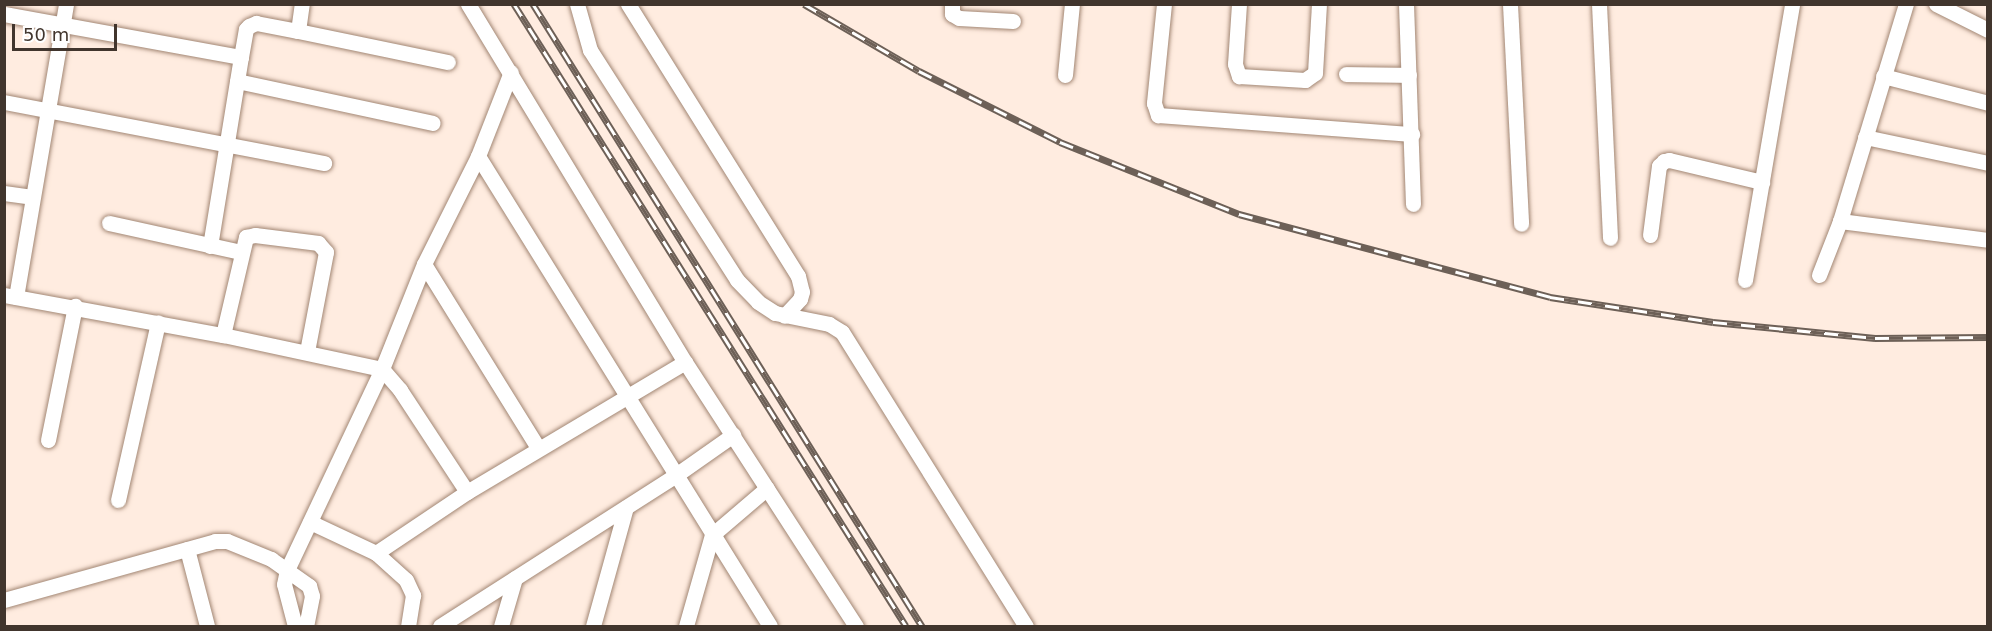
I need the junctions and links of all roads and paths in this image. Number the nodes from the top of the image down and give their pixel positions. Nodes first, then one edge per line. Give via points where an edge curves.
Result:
1 (66, 4) edge
2 (302, 4) edge
3 (468, 4) edge
4 (577, 4) edge
5 (628, 4) edge
6 (952, 4) edge
7 (1072, 4) edge
8 (1164, 4) edge
9 (1239, 4) edge
10 (1319, 4) edge
11 (1406, 4) edge
12 (1510, 4) edge
13 (1599, 4) edge
14 (1792, 4) edge
15 (1906, 4) edge
16 (1936, 4) edge
17 (4, 14) edge
18 (1013, 21) dead end
19 (64, 24) junction
20 (1988, 30) edge
21 (298, 31) junction
22 (240, 57) junction
23 (448, 62) dead end
24 (511, 72) junction
25 (1346, 74) dead end
26 (1065, 75) dead end
27 (1409, 75) junction
28 (1883, 76) junction
29 (237, 81) junction
30 (4, 102) edge
31 (1988, 104) edge
32 (48, 109) junction
33 (433, 123) dead end
34 (1412, 134) junction
35 (1865, 137) junction
36 (226, 146) junction
37 (477, 156) junction
38 (324, 163) dead end
39 (1988, 163) edge
40 (1762, 182) junction
41 (4, 193) edge
42 (32, 197) junction
43 (1413, 204) dead end
44 (1840, 221) junction
45 (109, 223) dead end
46 (1521, 224) dead end
47 (1650, 235) dead end
48 (1610, 238) dead end
49 (1988, 240) edge
50 (210, 246) junction
51 (241, 252) junction
52 (424, 264) junction
53 (1819, 275) dead end
54 (1745, 280) dead end
55 (10, 296) edge
56 (75, 306) junction
57 (784, 316) junction
58 (158, 322) junction
59 (223, 335) junction
60 (307, 352) junction
61 (685, 362) junction
62 (382, 369) junction
63 (625, 397) junction
64 (732, 435) junction
65 (48, 440) dead end
66 (538, 448) junction
67 (676, 475) junction
68 (767, 488) junction
69 (467, 492) junction
70 (118, 500) dead end
71 (626, 507) junction
72 (310, 522) junction
73 (712, 536) junction
74 (187, 549) junction
75 (376, 553) junction
76 (287, 570) junction
77 (515, 578) junction
78 (4, 600) edge
79 (207, 627) edge
80 (295, 627) edge
81 (306, 627) edge
82 (408, 627) edge
83 (440, 627) edge
84 (501, 627) edge
85 (593, 627) edge
86 (686, 627) edge
87 (770, 627) edge
88 (856, 627) edge
89 (1026, 627) edge

1 - 19 street
2 - 21 street
3 - 24 street
4 - 57 street via 590,50 737,280 766,308
5 - 57 street via 798,276 800,299
6 - 18 street via 952,14 959,18
7 - 26 street
8 - 34 street via 1154,103 1158,115
9 - 10 street via 1235,64 1239,76 1305,80 1315,73
11 - 27 street
12 - 46 street
13 - 48 street
14 - 40 street
15 - 28 street
16 - 20 street
17 - 19 street
19 - 22 street
19 - 32 street
21 - 22 street via 252,24 246,29
21 - 23 street
22 - 29 street
24 - 37 street
24 - 61 street
25 - 27 street
27 - 34 street
28 - 31 street
28 - 35 street
29 - 33 street
29 - 36 street
30 - 32 street
32 - 36 street
32 - 42 street
34 - 43 street
35 - 39 street
35 - 44 street
36 - 38 street
36 - 50 street
37 - 52 street
37 - 63 street
40 - 47 street via 1664,161 1659,166
40 - 54 street
41 - 42 street
42 - 55 street
44 - 49 street
44 - 53 street
45 - 50 street
50 - 51 street
51 - 59 street
51 - 60 street via 249,235 318,243 325,248
52 - 62 street
52 - 66 street
55 - 56 street
56 - 58 street
56 - 65 street
57 - 89 street via 829,324 842,332
58 - 59 street
58 - 70 street
59 - 60 street
60 - 62 street
61 - 63 street
61 - 64 street
62 - 69 street
62 - 72 street
63 - 66 street
63 - 67 street
64 - 67 street
64 - 68 street
66 - 69 street
67 - 71 street
67 - 73 street
68 - 73 street
68 - 88 street
69 - 75 street
71 - 77 street
71 - 85 street
72 - 75 street
72 - 76 street
73 - 86 street
73 - 87 street
74 - 76 street via 227,541
74 - 78 street
74 - 79 street
75 - 82 street via 411,587 413,605
76 - 80 street via 285,592
76 - 81 street via 311,590
77 - 83 street
77 - 84 street

